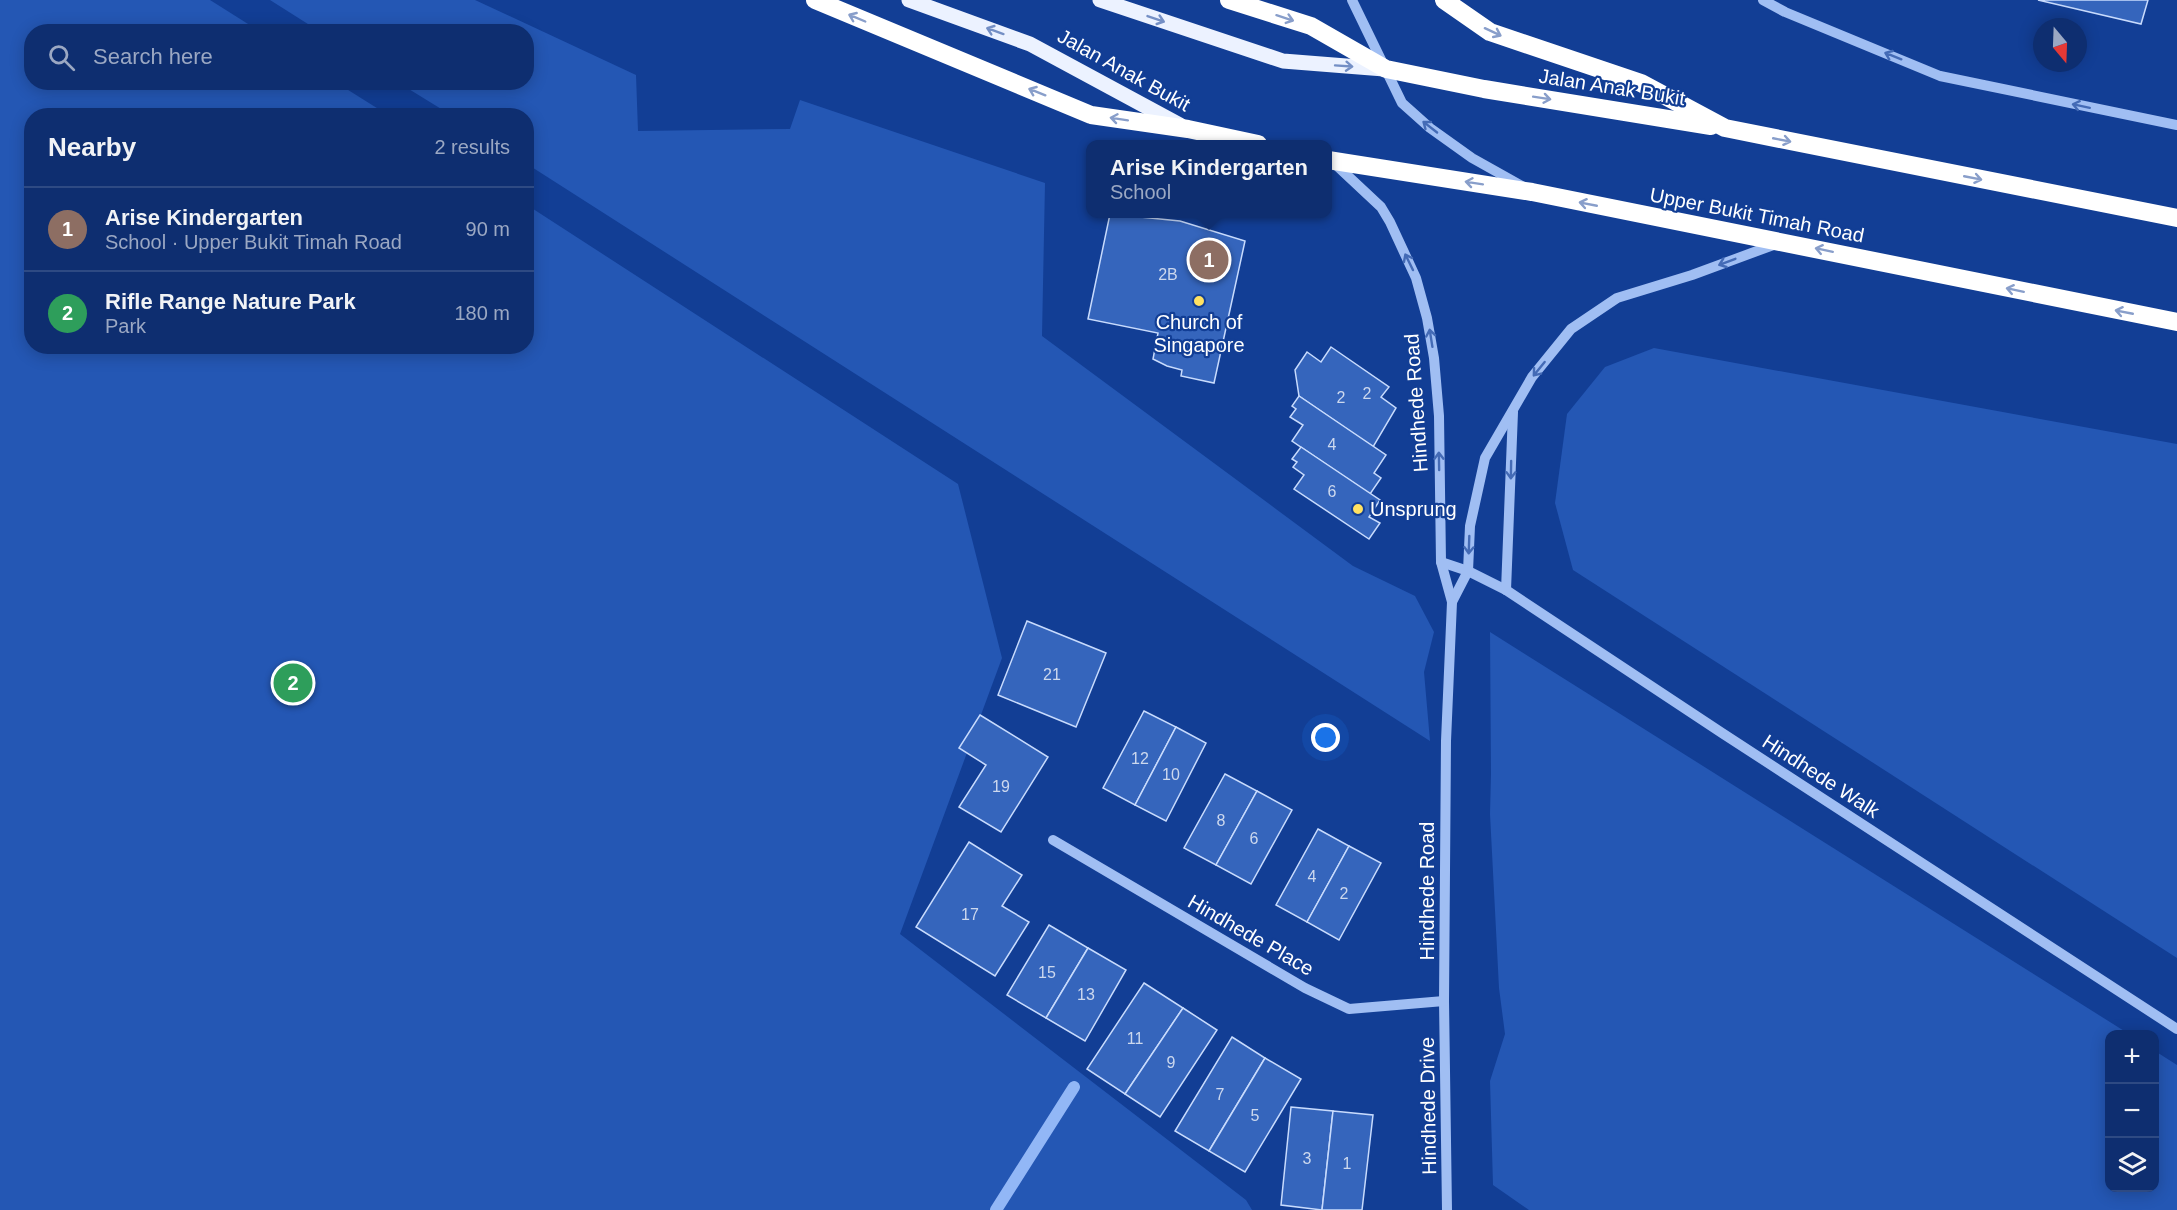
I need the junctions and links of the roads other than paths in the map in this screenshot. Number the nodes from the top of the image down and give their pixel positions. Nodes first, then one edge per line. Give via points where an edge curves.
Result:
1 (815, 0) edge
2 (909, 0) edge
3 (1100, 0) edge
4 (1229, 0) edge
5 (1352, 0) edge
6 (1444, 0) edge
7 (1763, 0) edge
8 (1386, 69) junction
9 (2177, 125) edge
10 (1725, 128) junction
11 (1188, 129) junction
12 (1239, 140) edge
13 (1332, 160) edge
14 (1332, 163) edge
15 (1532, 192) junction
16 (2177, 218) edge
17 (1782, 241) junction
18 (2177, 322) edge
19 (1513, 412) junction
20 (1441, 562) junction
21 (1468, 571) junction
22 (1506, 590) junction
23 (1452, 602) junction
24 (1053, 840) dead end
25 (1444, 1001) junction
26 (2177, 1029) edge
27 (1447, 1210) edge

11 -> 1 highway, Jalan Anak Bukit via 1091,115
11 -> 2 main road, Jalan Anak Bukit via 1030,44
3 -> 8 main road, Jalan Anak Bukit via 1283,62
4 -> 8 highway, Jalan Anak Bukit via 1311,26
5 - 8 street
6 -> 10 highway via 1490,32 1641,83
9 -> 7 street via 1940,75
8 -> 10 highway, Jalan Anak Bukit
15 -> 8 street via 1472,158 1423,122 1402,103
10 -> 16 highway
11 - 12 highway
15 -> 13 highway, Upper Bukit Timah Road
20 -> 14 street, Hindhede Road via 1439,416 1425,308 1416,278 1381,207
17 -> 15 highway, Upper Bukit Timah Road
18 -> 17 highway, Upper Bukit Timah Road
17 -> 19 street, Hindhede Road via 1617,298 1571,329 1532,377
19 -> 21 street, Hindhede Road via 1485,458 1470,526
19 -> 22 street, Hindhede Road
20 - 21 street, Hindhede Walk
20 - 23 street, Hindhede Road
21 - 22 street, Hindhede Walk
21 - 23 street, Hindhede Road
22 - 26 street, Hindhede Walk
23 - 25 street, Hindhede Road via 1446,741
24 - 25 street, Hindhede Place via 1305,988 1349,1009
25 - 27 street, Hindhede Drive

